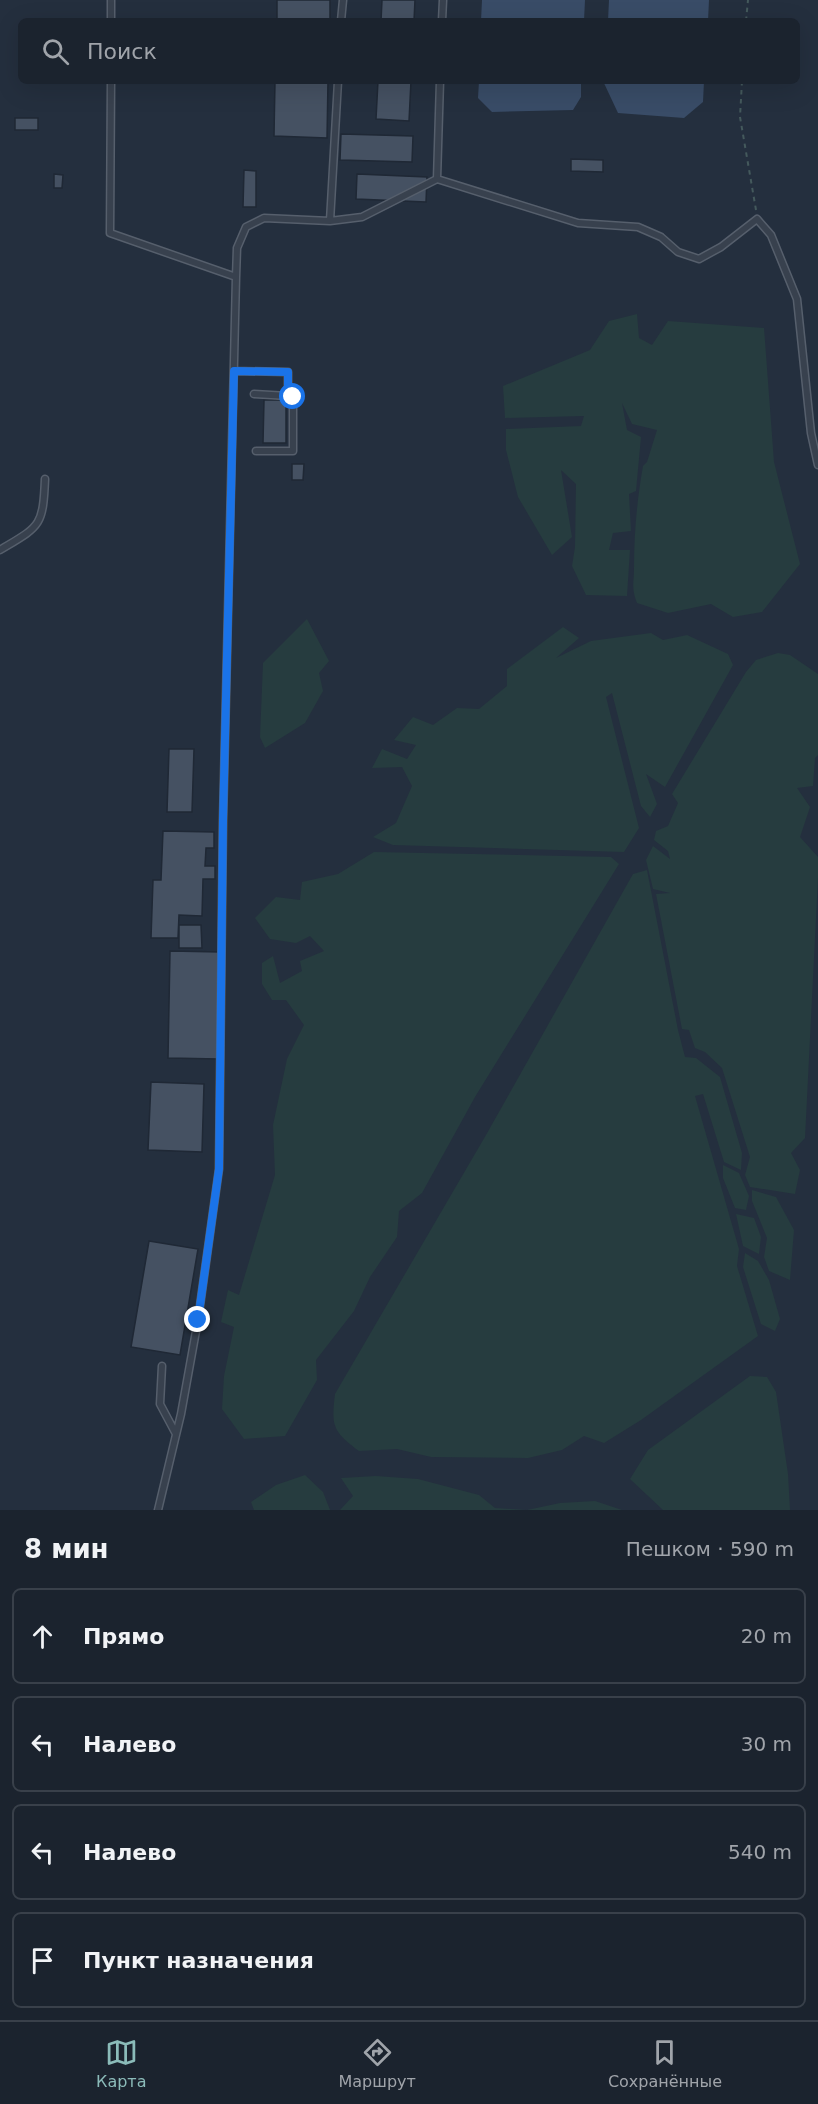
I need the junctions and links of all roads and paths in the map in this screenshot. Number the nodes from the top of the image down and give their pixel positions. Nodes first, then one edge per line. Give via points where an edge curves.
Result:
1 (111, 0) edge
2 (342, 0) edge
3 (443, 0) edge
4 (748, 0) edge
5 (111, 18) edge
6 (341, 18) edge
7 (442, 18) edge
8 (746, 18) edge
9 (111, 84) edge
10 (338, 84) edge
11 (440, 84) edge
12 (742, 84) edge
13 (436, 179) junction
14 (758, 219) junction
15 (330, 221) junction
16 (236, 277) junction
17 (234, 371) junction
18 (254, 394) dead end
19 (288, 396) junction
20 (256, 451) dead end
21 (818, 465) edge
22 (45, 479) dead end
23 (0, 550) edge
24 (162, 1366) dead end
25 (176, 1434) junction
26 (158, 1510) edge

1 - 5 lane
2 - 6 lane
3 - 7 lane
4 - 8 path
9 - 16 lane via 110,233
10 - 15 lane
11 - 13 lane
12 - 14 path via 740,117
13 - 14 lane via 578,223 638,226 661,237 678,252 699,259
13 - 15 lane via 362,217
14 - 21 lane via 771,235 797,299
15 - 16 lane via 264,218 246,227 237,248
16 - 17 lane
17 - 19 lane via 288,372
17 - 25 lane via 219,1169 198,1320
18 - 19 lane
19 - 20 lane via 293,397 293,451
22 - 23 lane via 44,509 38,523
24 - 25 lane via 160,1404
25 - 26 lane

